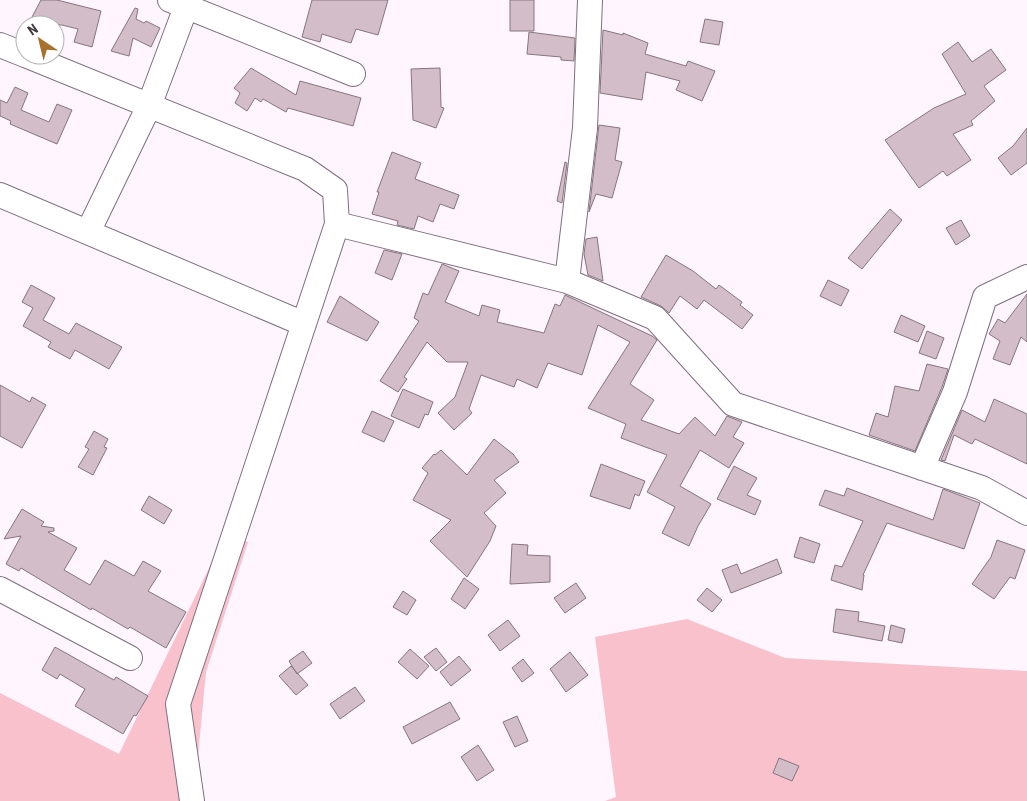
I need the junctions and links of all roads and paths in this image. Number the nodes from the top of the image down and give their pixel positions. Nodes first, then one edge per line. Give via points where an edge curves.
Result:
1 (590, 0) edge
2 (178, 3) edge
3 (0, 45) edge
4 (15, 51) edge
5 (49, 65) edge
6 (353, 74) dead end
7 (149, 106) junction
8 (0, 196) edge
9 (337, 224) junction
10 (88, 232) junction
11 (1027, 276) edge
12 (567, 281) junction
13 (304, 324) junction
14 (922, 468) junction
15 (1027, 512) edge
16 (0, 589) edge
17 (130, 658) dead end
18 (192, 801) edge

1 - 12 street via 585,128
2 - 6 street
2 - 7 street
3 - 4 street
5 - 7 street
7 - 9 street via 305,169 336,190
7 - 10 street
8 - 10 street
9 - 12 street
9 - 13 street
10 - 13 street
11 - 14 street via 985,297 955,392
12 - 14 street via 655,318 734,404
13 - 18 street via 178,704
14 - 15 street via 982,488
16 - 17 street

